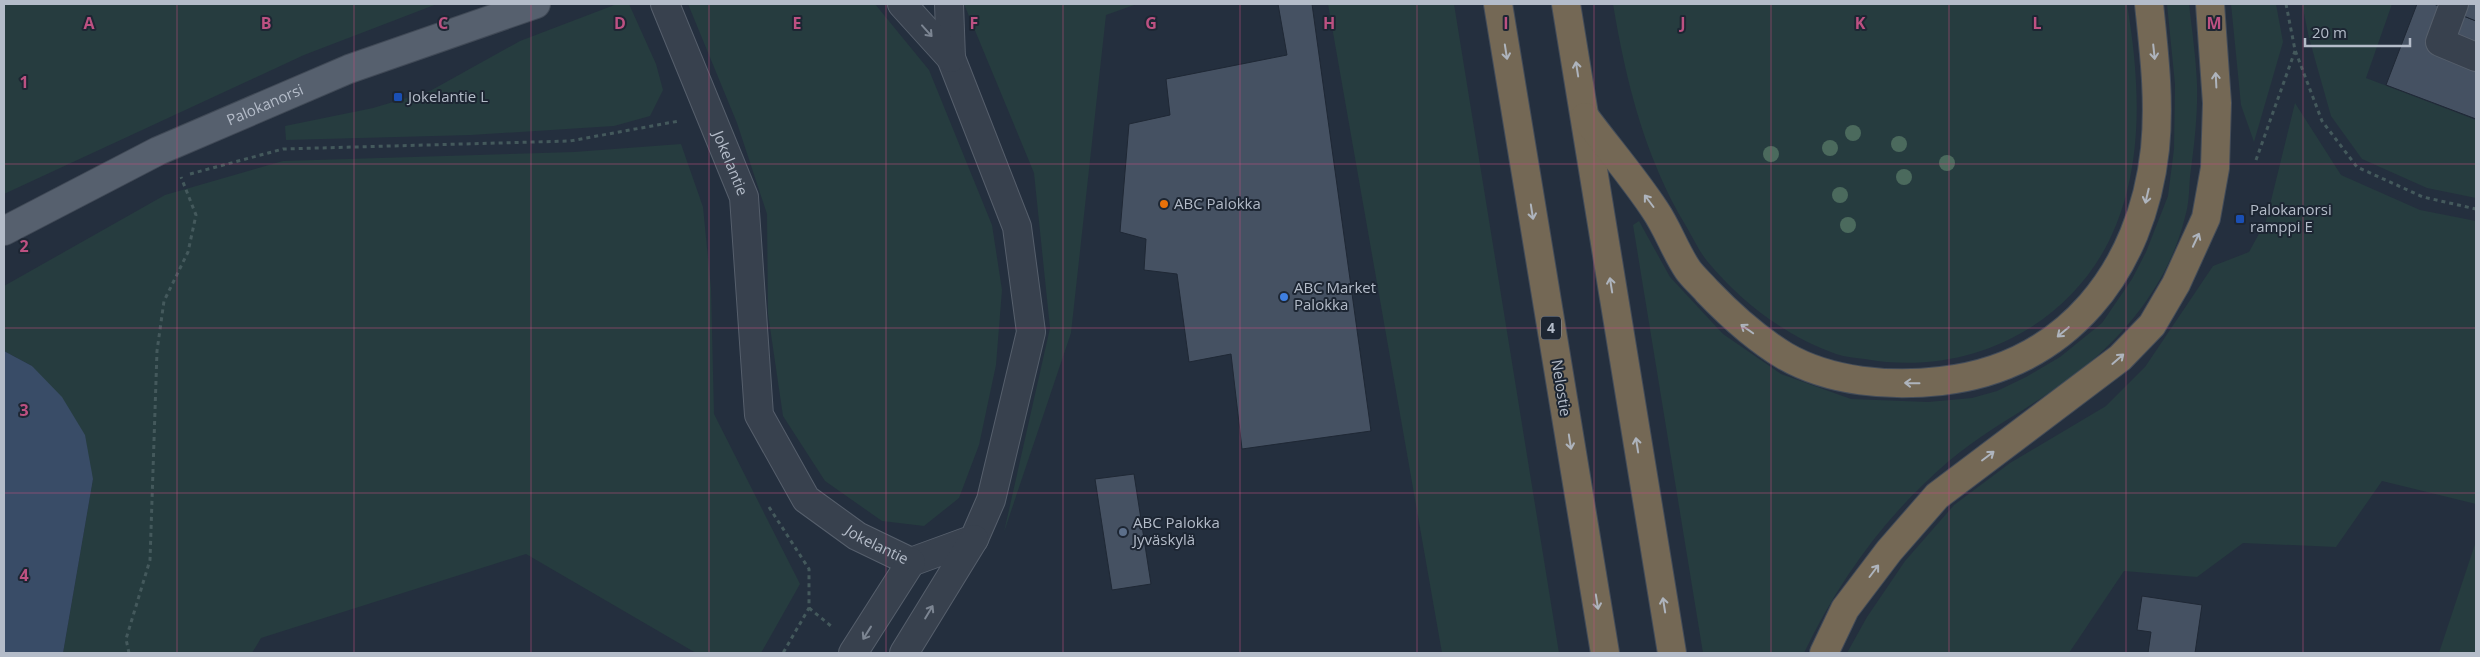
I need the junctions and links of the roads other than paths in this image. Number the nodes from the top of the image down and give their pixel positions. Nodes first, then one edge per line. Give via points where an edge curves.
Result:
1 (536, 4) edge
2 (665, 4) edge
3 (902, 4) edge
4 (949, 4) edge
5 (1498, 4) edge
6 (1566, 4) edge
7 (2149, 4) edge
8 (2210, 4) edge
9 (2454, 4) edge
10 (2476, 57) edge
11 (951, 58) junction
12 (1585, 117) junction
13 (4, 231) edge
14 (974, 539) junction
15 (911, 562) junction
16 (853, 653) edge
17 (904, 653) edge
18 (1605, 653) edge
19 (1672, 653) edge
20 (1824, 653) edge

1 - 13 main road, Palokanorsi via 340,73 158,151
2 - 15 street, Jokelantie via 744,196 760,415 806,499 857,536
3 -> 11 street
4 - 11 street
5 -> 18 highway, Nelostie / 4
12 -> 6 highway
7 -> 12 highway via 2157,85 2155,148 2147,199 2126,253 2101,294 2062,334 2017,359 1972,377 1921,383 1880,382 1830,374 1787,357 1738,323 1688,271 1656,210
20 -> 8 highway via 1844,609 1937,496 2120,358 2152,325 2176,284 2206,218 2215,168 2217,103
9 - 10 street via 2440,42
11 - 14 street via 1017,227 1031,332 991,500
19 -> 12 highway
14 - 15 street, Jokelantie
17 -> 14 street
15 -> 16 street

